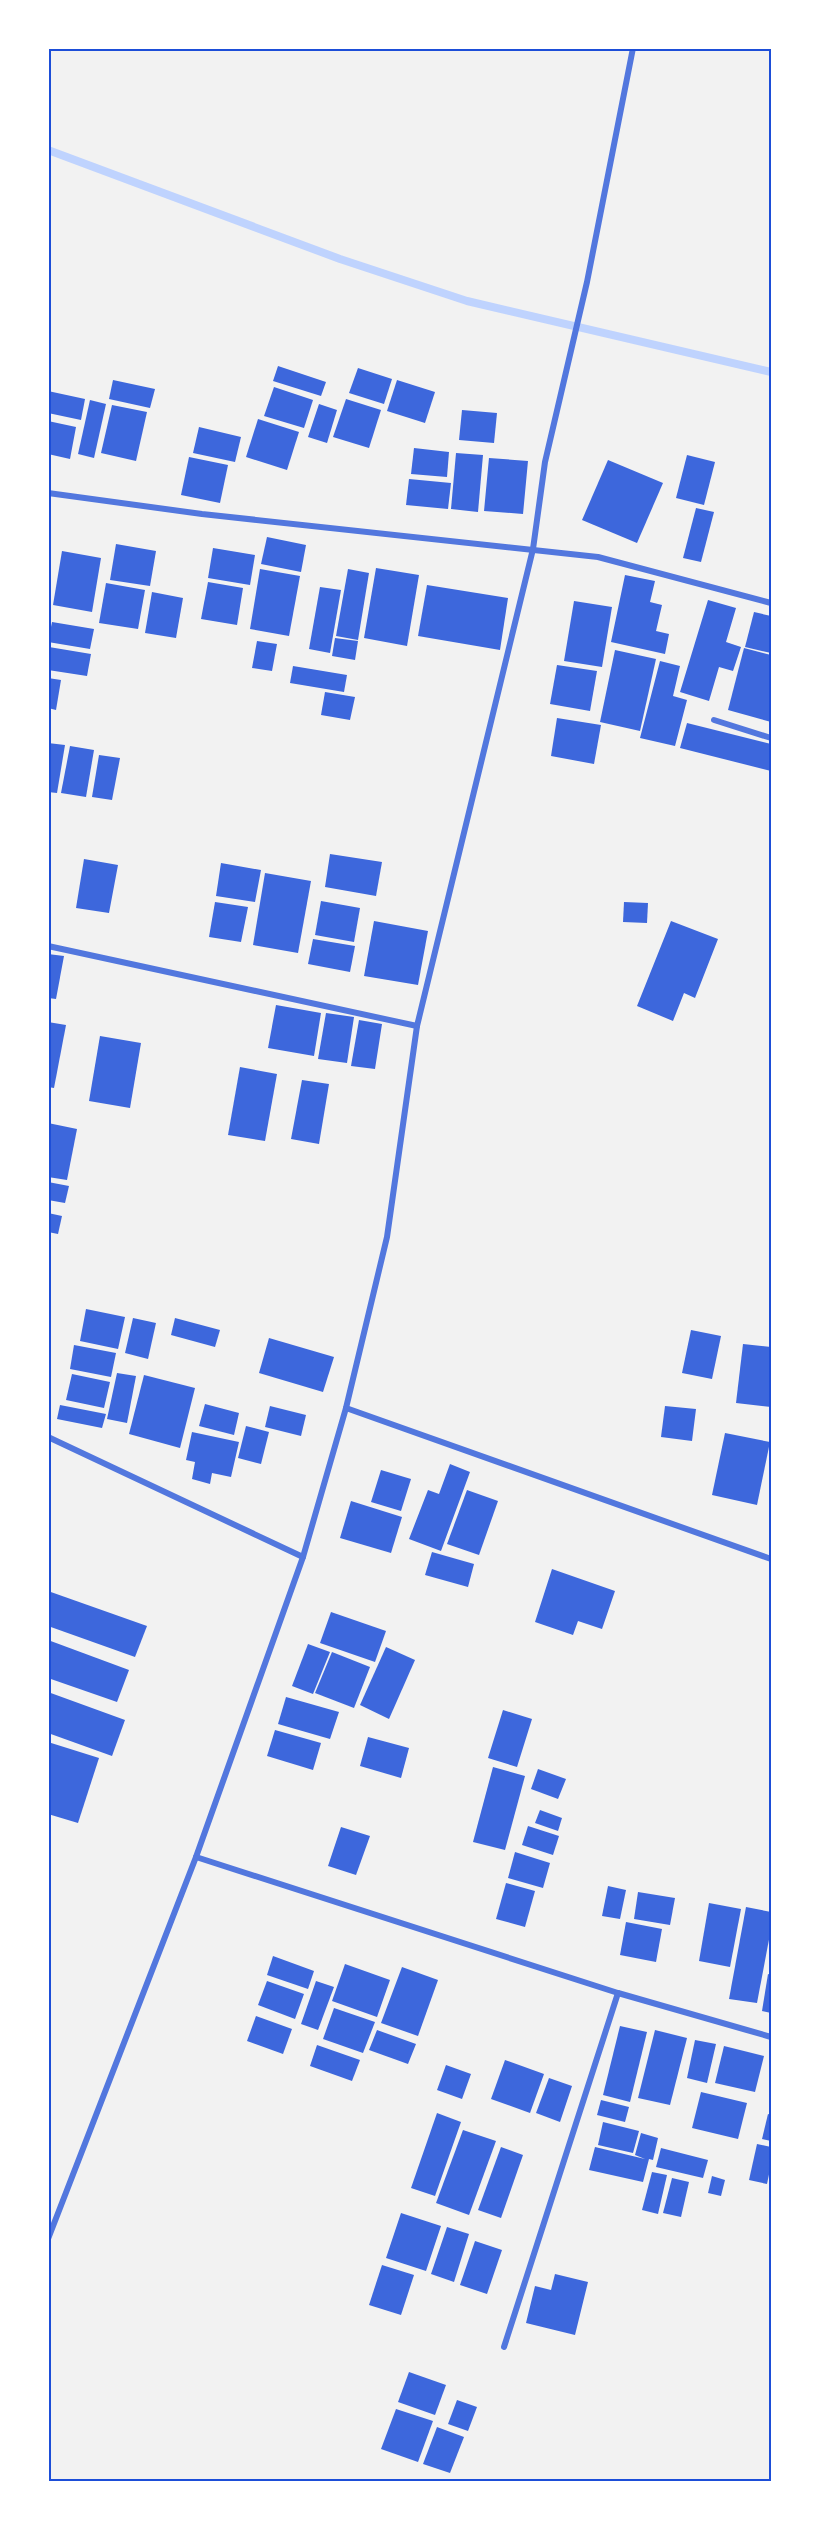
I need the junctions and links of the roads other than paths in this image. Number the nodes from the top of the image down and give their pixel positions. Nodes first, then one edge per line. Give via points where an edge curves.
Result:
1 (633, 48) edge
2 (48, 493) edge
3 (533, 549) junction
4 (771, 603) edge
5 (714, 720) dead end
6 (771, 738) edge
7 (48, 946) edge
8 (417, 1026) junction
9 (346, 1408) junction
10 (48, 1437) edge
11 (303, 1557) junction
12 (771, 1559) edge
13 (196, 1857) junction
14 (618, 1993) junction
15 (771, 2037) edge
16 (48, 2239) edge
17 (504, 2347) dead end

1 - 3 street via 587,282 545,462
2 - 3 street via 202,514
3 - 4 street via 598,557
3 - 8 street
5 - 6 street
7 - 8 street
8 - 9 street via 387,1237
9 - 11 street
9 - 12 street
10 - 11 street
11 - 13 street
13 - 14 street
13 - 16 street
14 - 15 street
14 - 17 street

